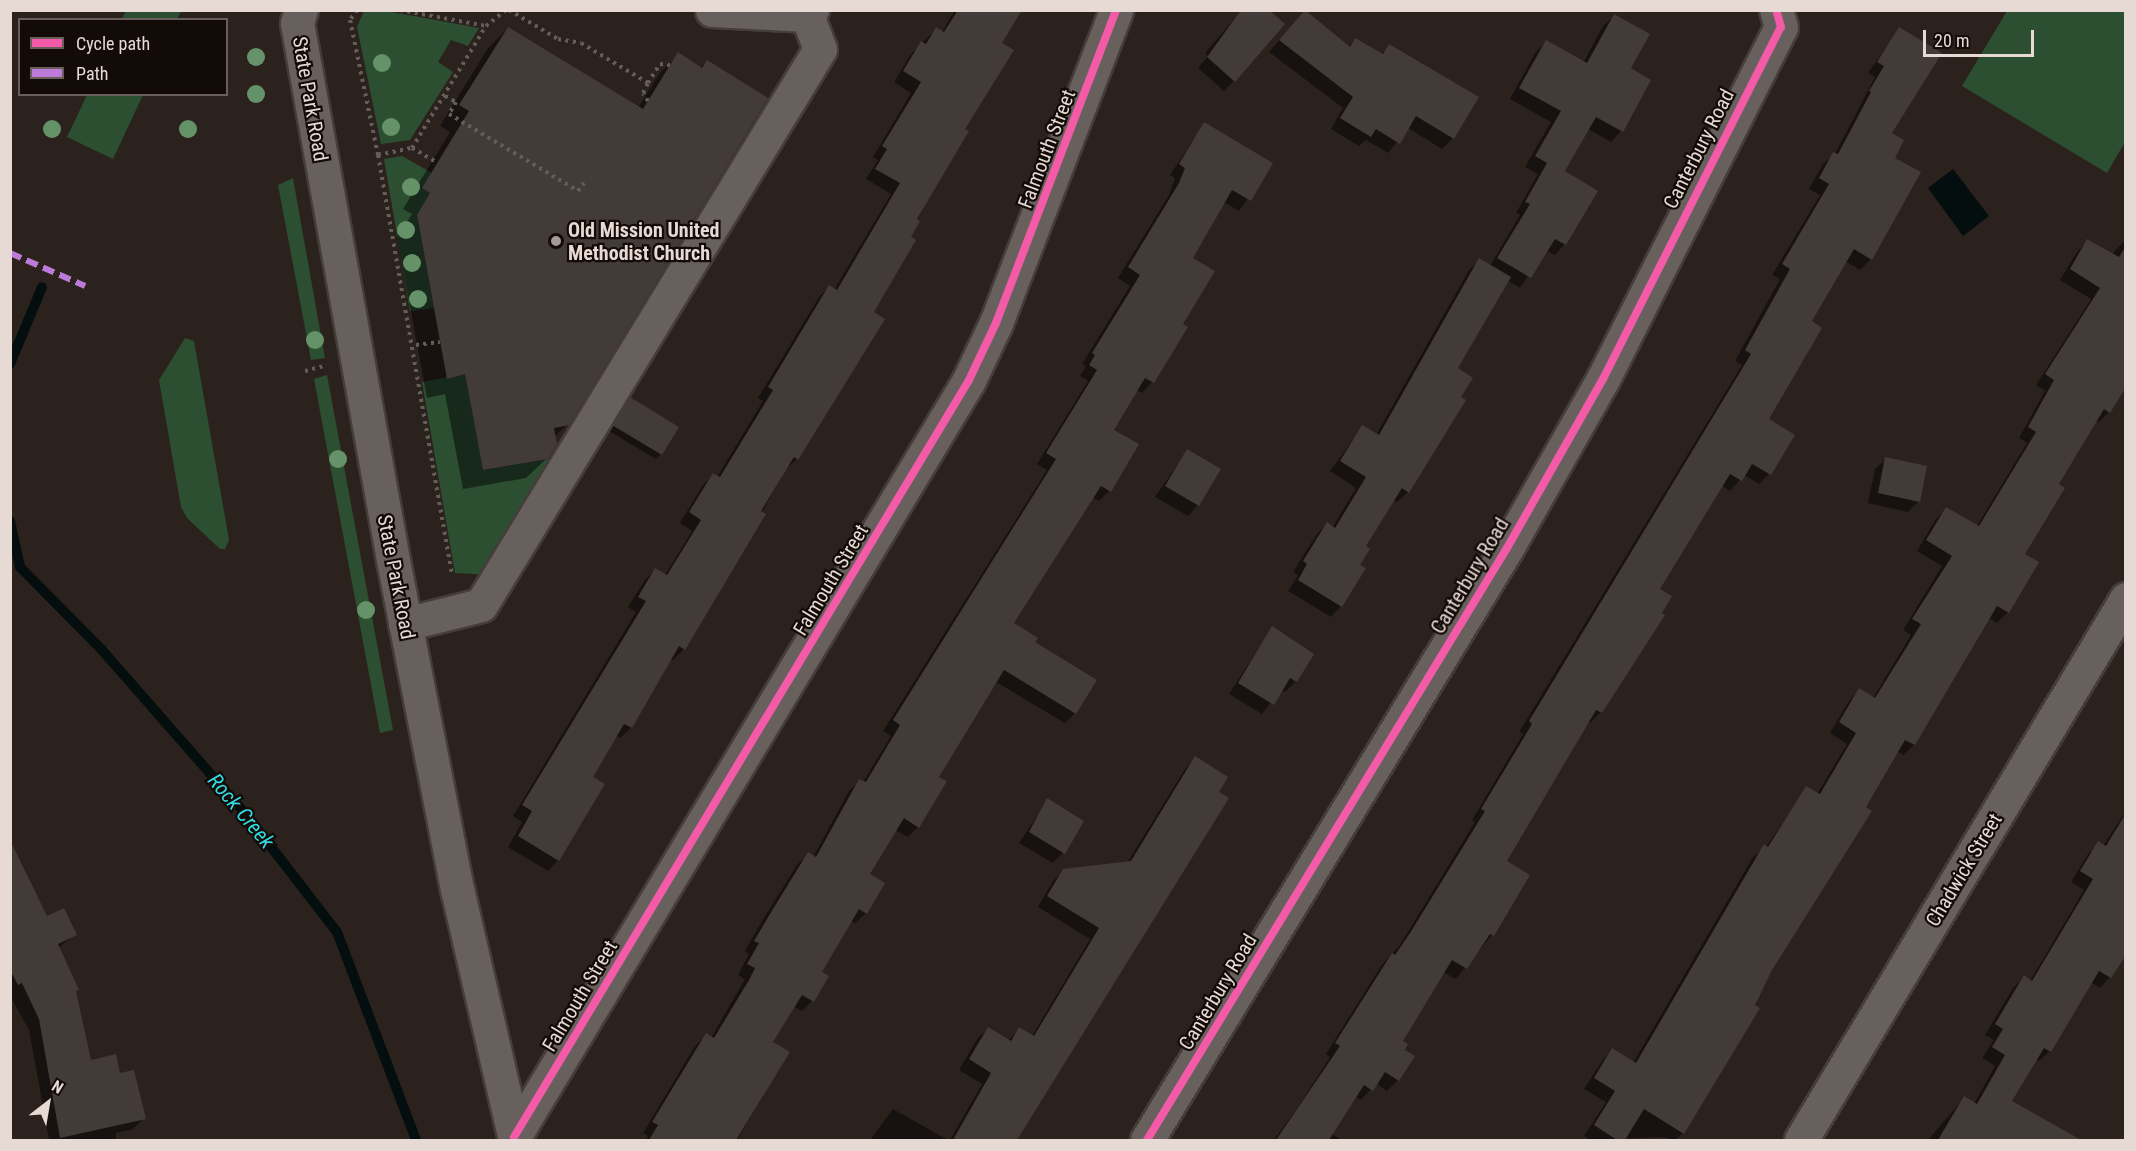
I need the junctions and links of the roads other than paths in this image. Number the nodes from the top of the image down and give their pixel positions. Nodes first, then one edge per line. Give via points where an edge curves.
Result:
1 (301, 10) edge
2 (712, 10) edge
3 (1116, 10) edge
4 (809, 13) edge
5 (1784, 16) edge
6 (2126, 599) edge
7 (405, 624) junction
8 (514, 1139) edge
9 (1147, 1140) edge
10 (1801, 1140) edge

1 - 7 street, State Park Road via 297,23
2 - 4 street
3 - 8 street, Falmouth Street via 1027,247 969,380
4 - 7 street via 820,49 481,605
5 - 9 street, Canterbury Road via 1603,379 1507,548
6 - 10 street, Chadwick Street
7 - 8 street, State Park Road via 458,893

